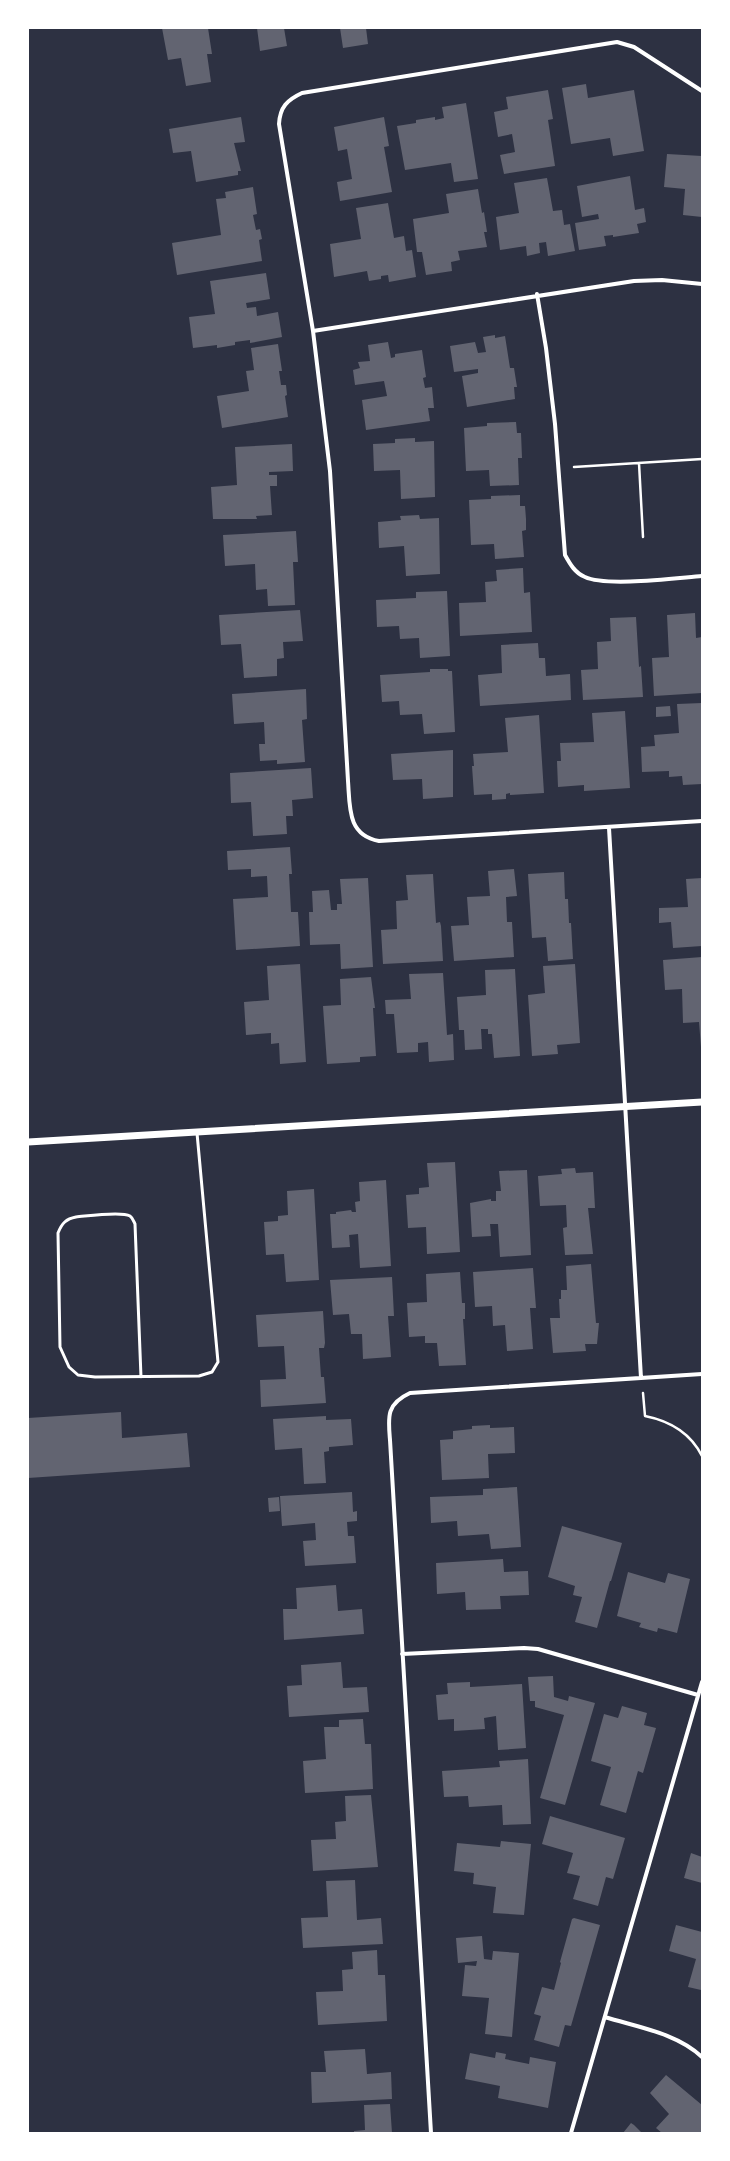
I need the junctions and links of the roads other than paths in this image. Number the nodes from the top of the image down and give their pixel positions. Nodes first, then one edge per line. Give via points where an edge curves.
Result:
1 (702, 92) edge
2 (702, 284) edge
3 (537, 294) junction
4 (313, 331) junction
5 (702, 576) edge
6 (702, 821) edge
7 (609, 828) junction
8 (702, 1102) edge
9 (625, 1106) junction
10 (197, 1132) junction
11 (30, 1142) edge
12 (702, 1374) edge
13 (141, 1377) junction
14 (641, 1378) junction
15 (402, 1654) junction
16 (702, 1682) edge
17 (698, 1695) junction
18 (605, 2017) junction
19 (702, 2057) edge
20 (431, 2133) edge
21 (572, 2133) edge

1 - 4 street via 634,47 617,42 302,93 291,98 282,109 279,124
2 - 3 street via 648,280
3 - 4 street
3 - 5 street via 546,348 559,468 565,555 576,571 584,577 601,582
4 - 7 street via 330,471 348,781 352,821 356,828 362,835 379,841
6 - 7 street
7 - 9 street
8 - 9 street
9 - 10 street
9 - 14 street
10 - 11 street
10 - 13 lane via 218,1362 212,1372 200,1376
12 - 14 street
13 - 13 lane via 133,1219 122,1214 70,1218 61,1224 58,1233 60,1347 69,1367 78,1375
14 - 15 street via 436,1390 410,1393 394,1402 389,1420
15 - 17 street via 538,1649
15 - 20 street
16 - 17 street
17 - 18 street
18 - 19 street via 675,2039
18 - 21 street

